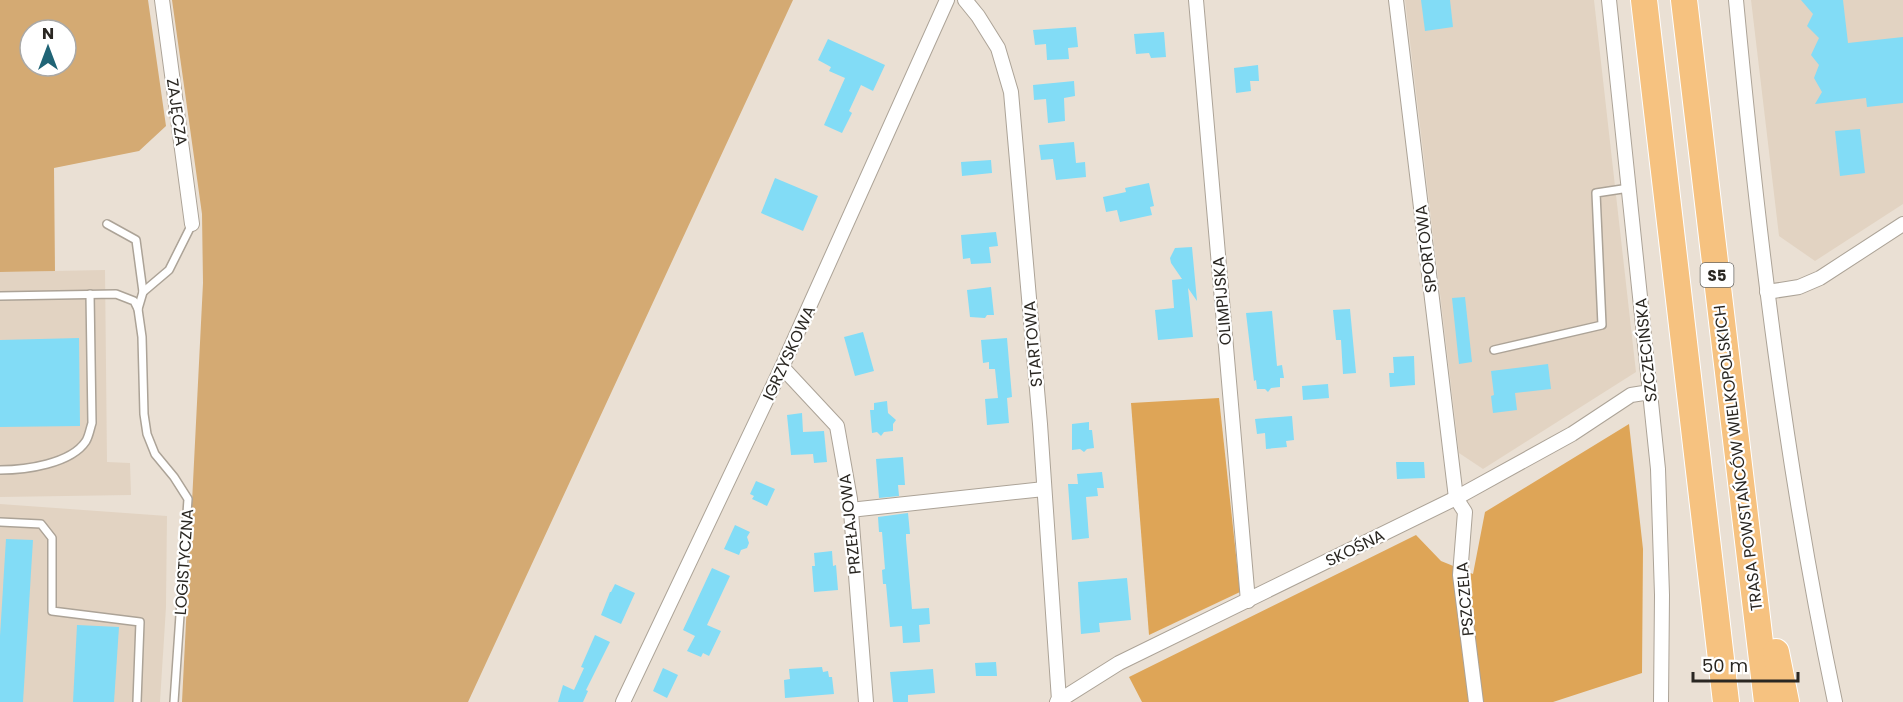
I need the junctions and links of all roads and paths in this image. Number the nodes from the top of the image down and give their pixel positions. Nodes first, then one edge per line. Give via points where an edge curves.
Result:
1 (162, 0) edge
2 (947, 0) edge
3 (965, 0) edge
4 (1196, 0) edge
5 (1396, 0) edge
6 (1609, 0) edge
7 (1644, 0) edge
8 (1684, 0) edge
9 (1736, 0) edge
10 (1629, 188) junction
11 (106, 224) dead end
12 (192, 224) joint
13 (1903, 224) edge
14 (143, 292) junction
15 (1767, 292) junction
16 (90, 294) junction
17 (0, 296) edge
18 (138, 309) junction
19 (1494, 350) dead end
20 (782, 367) junction
21 (1650, 392) junction
22 (0, 470) edge
23 (1044, 489) junction
24 (1456, 498) junction
25 (850, 510) junction
26 (0, 522) edge
27 (1746, 525) junction
28 (1706, 529) junction
29 (1248, 601) junction
30 (1058, 701) edge
31 (137, 702) edge
32 (174, 702) edge
33 (622, 702) edge
34 (866, 702) edge
35 (1476, 702) edge
36 (1661, 702) edge
37 (1708, 702) edge
38 (1726, 702) edge
39 (1767, 702) edge
40 (1786, 702) edge
41 (1835, 702) edge

1 - 12 street, ZAJĘCZA
2 - 20 street, IGRZYSKOWA
3 - 23 street, STARTOWA via 998,48 1011,92
4 - 29 street, OLIMPIJSKA
5 - 24 street, SPORTOWA
6 - 10 street, SZCZECIŃSKA
7 - 28 highway, S5
8 - 27 highway, TRASA POWSTAŃCÓW WIELKOPOLSKICH / S5
9 - 15 street
10 - 19 lane via 1596,192 1602,325
10 - 21 street, SZCZECIŃSKA
11 - 14 lane via 136,240
12 - 14 lane via 169,270
13 - 15 street via 1820,278 1799,287
14 - 18 lane, LOGISTYCZNA
15 - 41 street via 1809,575
16 - 17 lane
16 - 18 lane via 126,297
16 - 22 lane via 92,423 86,441 59,461
18 - 32 lane, LOGISTYCZNA via 147,434 155,454 188,499
20 - 25 street, PRZEŁAJOWA via 837,426
20 - 33 street, IGRZYSKOWA
21 - 24 street, SKOŚNA via 1631,395 1572,434
21 - 36 street, SZCZECIŃSKA via 1661,544
23 - 25 street
23 - 30 street, STARTOWA
24 - 29 street, SKOŚNA
24 - 35 street, PSZCZELA via 1465,512 1460,575
25 - 34 street, PRZEŁAJOWA
26 - 31 lane via 41,524 52,538 52,611 140,622
27 - 39 highway, TRASA POWSTAŃCÓW WIELKOPOLSKICH / S5
27 - 40 highway
28 - 37 highway
28 - 38 highway, S5
29 - 30 street, SKOŚNA via 1119,663

